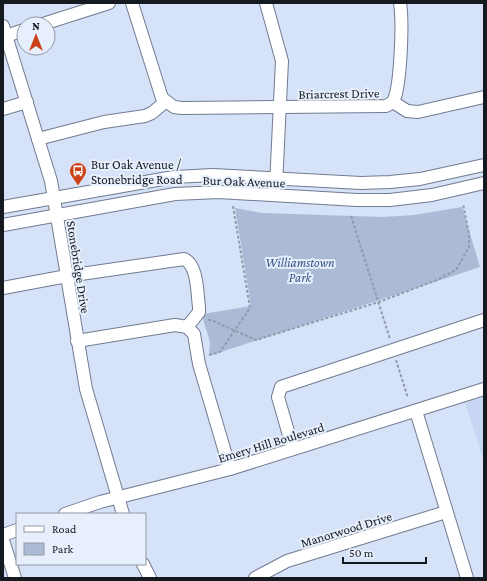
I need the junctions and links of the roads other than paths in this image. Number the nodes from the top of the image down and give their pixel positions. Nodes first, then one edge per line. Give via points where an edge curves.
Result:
1 (109, 3) edge
2 (132, 3) edge
3 (266, 3) edge
4 (400, 3) edge
5 (56, 20) edge
6 (16, 31) edge
7 (4, 33) edge
8 (484, 97) edge
9 (27, 102) junction
10 (165, 102) junction
11 (393, 102) junction
12 (281, 108) junction
13 (3, 109) edge
14 (38, 139) junction
15 (484, 165) edge
16 (277, 178) junction
17 (484, 183) edge
18 (276, 196) junction
19 (54, 198) junction
20 (3, 207) edge
21 (57, 215) junction
22 (3, 225) edge
23 (67, 276) junction
24 (3, 288) edge
25 (484, 320) edge
26 (187, 327) junction
27 (77, 341) junction
28 (484, 389) edge
29 (416, 411) junction
30 (293, 450) junction
31 (230, 470) junction
32 (118, 498) junction
33 (446, 512) junction
34 (68, 513) edge
35 (123, 513) edge
36 (16, 530) edge
37 (3, 535) edge
38 (3, 540) edge
39 (144, 565) edge
40 (274, 573) edge
41 (15, 578) edge
42 (150, 578) edge
43 (256, 578) edge
44 (467, 578) edge

1 - 5 street
2 - 10 street via 159,92
3 - 12 street via 282,61
4 - 11 street, Briarcrest Drive via 402,20 398,80
6 - 7 street
7 - 9 street, Stonebridge Drive
8 - 11 street via 418,112 407,111
9 - 13 street
9 - 14 street, Stonebridge Drive
10 - 12 street, Briarcrest Drive via 182,108
10 - 14 street via 145,116 104,122
11 - 12 street, Briarcrest Drive via 378,107
12 - 16 street
14 - 19 street, Stonebridge Drive
15 - 16 street, Bur Oak Avenue via 420,179 390,182
16 - 18 street
16 - 19 street, Bur Oak Avenue via 213,175 174,177
17 - 18 street, Bur Oak Avenue via 432,195 400,199 356,200
18 - 21 street, Bur Oak Avenue via 219,192 175,194
19 - 20 street, Bur Oak Avenue
19 - 21 street, Stonebridge Drive
21 - 22 street, Bur Oak Avenue
21 - 23 street, Stonebridge Drive
23 - 24 street
23 - 26 street via 184,259 189,261 193,267 199,312
23 - 27 street, Stonebridge Drive
25 - 30 street via 281,387 278,397
26 - 27 street via 175,326
26 - 31 street via 196,340 199,364
27 - 32 street, Stonebridge Drive via 86,389
28 - 29 street, Emery Hill Boulevard
29 - 30 street, Emery Hill Boulevard
29 - 33 street
30 - 31 street, Emery Hill Boulevard
31 - 32 street, Emery Hill Boulevard
32 - 34 street, Emery Hill Boulevard
32 - 35 street, Stonebridge Drive
33 - 40 street, Manorwood Drive via 287,561
33 - 44 street
36 - 37 street
38 - 41 street
39 - 42 street
40 - 43 street, Manorwood Drive

